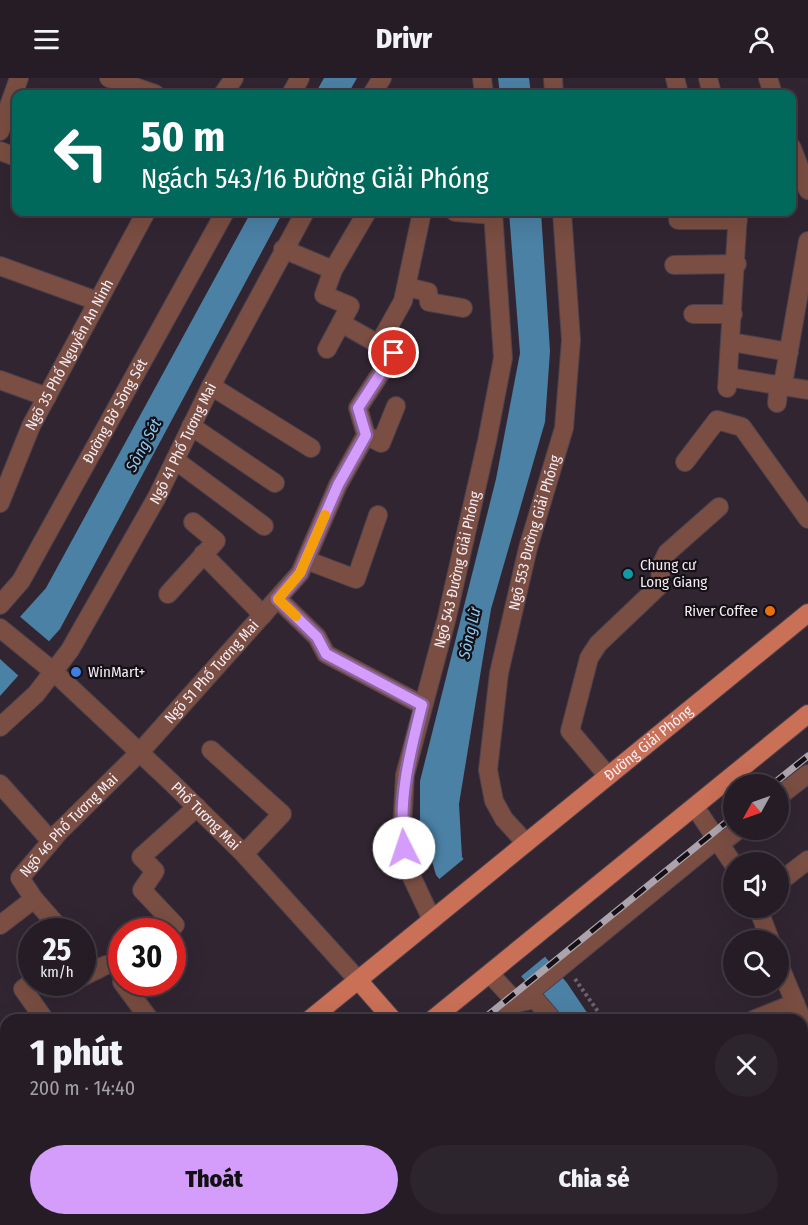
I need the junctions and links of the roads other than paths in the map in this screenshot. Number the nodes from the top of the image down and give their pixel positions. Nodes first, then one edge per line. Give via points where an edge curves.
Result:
1 (109, 78) edge
2 (144, 90) edge
3 (12, 98) edge
4 (0, 131) edge
5 (796, 158) edge
6 (808, 190) edge
7 (144, 216) edge
8 (223, 216) edge
9 (303, 216) edge
10 (365, 216) edge
11 (421, 216) edge
12 (493, 216) edge
13 (562, 216) edge
14 (738, 216) edge
15 (678, 220) dead end
16 (808, 241) edge
17 (283, 249) junction
18 (737, 264) junction
19 (674, 265) dead end
20 (0, 266) edge
21 (333, 270) junction
22 (805, 278) edge
23 (407, 287) junction
24 (97, 301) junction
25 (463, 308) dead end
26 (733, 314) junction
27 (693, 315) dead end
28 (341, 322) junction
29 (731, 342) junction
30 (386, 348) junction
31 (327, 349) dead end
32 (789, 352) junction
33 (0, 380) edge
34 (781, 384) junction
35 (211, 386) junction
36 (808, 390) edge
37 (47, 397) junction
38 (777, 403) dead end
39 (396, 406) dead end
40 (191, 426) junction
41 (366, 435) junction
42 (311, 448) dead end
43 (175, 460) junction
44 (685, 462) dead end
45 (275, 483) dead end
46 (2, 495) edge
47 (719, 507) dead end
48 (378, 515) dead end
49 (808, 519) edge
50 (193, 522) dead end
51 (264, 526) dead end
52 (203, 554) junction
53 (306, 560) junction
54 (168, 594) dead end
55 (278, 599) junction
56 (0, 605) edge
57 (808, 613) edge
58 (263, 615) junction
59 (0, 628) edge
60 (48, 668) junction
61 (422, 705) junction
62 (808, 714) edge
63 (0, 727) edge
64 (211, 750) dead end
65 (140, 752) junction
66 (808, 774) edge
67 (608, 776) junction
68 (0, 784) edge
69 (789, 789) edge
70 (197, 807) junction
71 (695, 807) junction
72 (723, 839) edge
73 (51, 841) junction
74 (718, 842) junction
75 (526, 843) junction
76 (725, 852) edge
77 (244, 854) junction
78 (808, 860) edge
79 (789, 875) edge
80 (34, 899) junction
81 (51, 918) edge
82 (168, 918) edge
83 (432, 920) junction
84 (0, 925) edge
85 (494, 971) junction
86 (107, 975) edge
87 (358, 980) junction
88 (789, 989) edge
89 (28, 996) edge
90 (521, 1000) junction
91 (795, 1003) junction
92 (41, 1014) edge
93 (139, 1014) edge
94 (316, 1014) edge
95 (388, 1014) edge
96 (440, 1014) edge
97 (504, 1014) edge
98 (548, 1014) edge
99 (768, 1014) edge
100 (800, 1014) edge

1 - 2 street
3 - 4 street
5 - 6 street
7 - 24 street, Ngõ 35 Phố Nguyễn An Ninh
8 - 56 street, Đường Bờ Sông Sét via 21,581
9 - 17 street, Ngõ 41 Phố Tương Mai
10 - 21 street
11 - 23 street
12 - 61 street, Ngõ 543 Đường Giải Phóng via 502,358 488,441
13 - 75 street, Ngõ 553 Đường Giải Phóng via 572,340 564,428 528,548 499,673 488,770 494,801
14 - 15 street
14 - 18 street
16 - 22 street
17 - 21 street
17 - 35 street, Ngõ 41 Phố Tương Mai
18 - 19 street
18 - 26 street
20 - 24 street
21 - 28 street via 324,295 350,306
22 - 32 street
23 - 25 street via 428,292 429,303
23 - 30 street
24 - 37 street, Ngõ 35 Phố Nguyễn An Ninh
26 - 27 street
26 - 29 street
28 - 30 street
28 - 31 street
29 - 32 street
29 - 34 street via 728,382
30 - 41 street via 358,408
32 - 34 street
33 - 37 street
34 - 36 street
34 - 38 street
35 - 40 street, Ngõ 41 Phố Tương Mai
35 - 42 street
37 - 46 street, Ngõ 35 Phố Nguyễn An Ninh
39 - 41 street via 381,443
40 - 43 street, Ngõ 41 Phố Tương Mai
40 - 45 street
41 - 53 street, Ngõ 51 Phố Tương Mai via 338,485
43 - 51 street
43 - 60 street, Ngõ 41 Phố Tương Mai via 130,544
44 - 49 street via 717,420 742,427
47 - 67 street via 667,553 661,566 660,585 598,644 589,658 570,731
48 - 53 street via 356,579
50 - 52 street via 216,541
52 - 54 street
52 - 58 street
53 - 55 street, Ngõ 51 Phố Tương Mai
55 - 58 street, Ngõ 51 Phố Tương Mai
55 - 61 street via 317,637 326,654
57 - 67 main road, Đường Giải Phóng
58 - 65 street, Ngõ 51 Phố Tương Mai
59 - 60 street, Phố Tương Mai
60 - 63 street, Ngõ 41 Phố Tương Mai via 36,694
60 - 65 street, Phố Tương Mai
61 - 83 street, Ngõ 543 Đường Giải Phóng via 405,775 402,828 407,867
62 - 71 main road
64 - 77 street via 282,814
65 - 70 street, Phố Tương Mai
65 - 73 street, Ngõ 46 Phố Tương Mai
66 - 69 street
67 - 75 main road, Đường Giải Phóng
68 - 73 street
70 - 77 street, Phố Tương Mai
70 - 82 street via 141,857 155,871 142,891
71 - 74 street
71 - 85 main road
72 - 74 street
73 - 80 street, Ngõ 46 Phố Tương Mai via 20,878
74 - 76 street
74 - 90 street
75 - 83 main road, Đường Giải Phóng
77 - 87 street, Phố Tương Mai
78 - 79 street
80 - 81 street, Ngõ 46 Phố Tương Mai
80 - 84 street
83 - 87 main road
85 - 90 street
85 - 96 main road
86 - 93 street
87 - 94 main road
87 - 95 main road
88 - 91 street
89 - 92 street
90 - 97 street
90 - 98 street via 535,999
91 - 99 street
91 - 100 street

